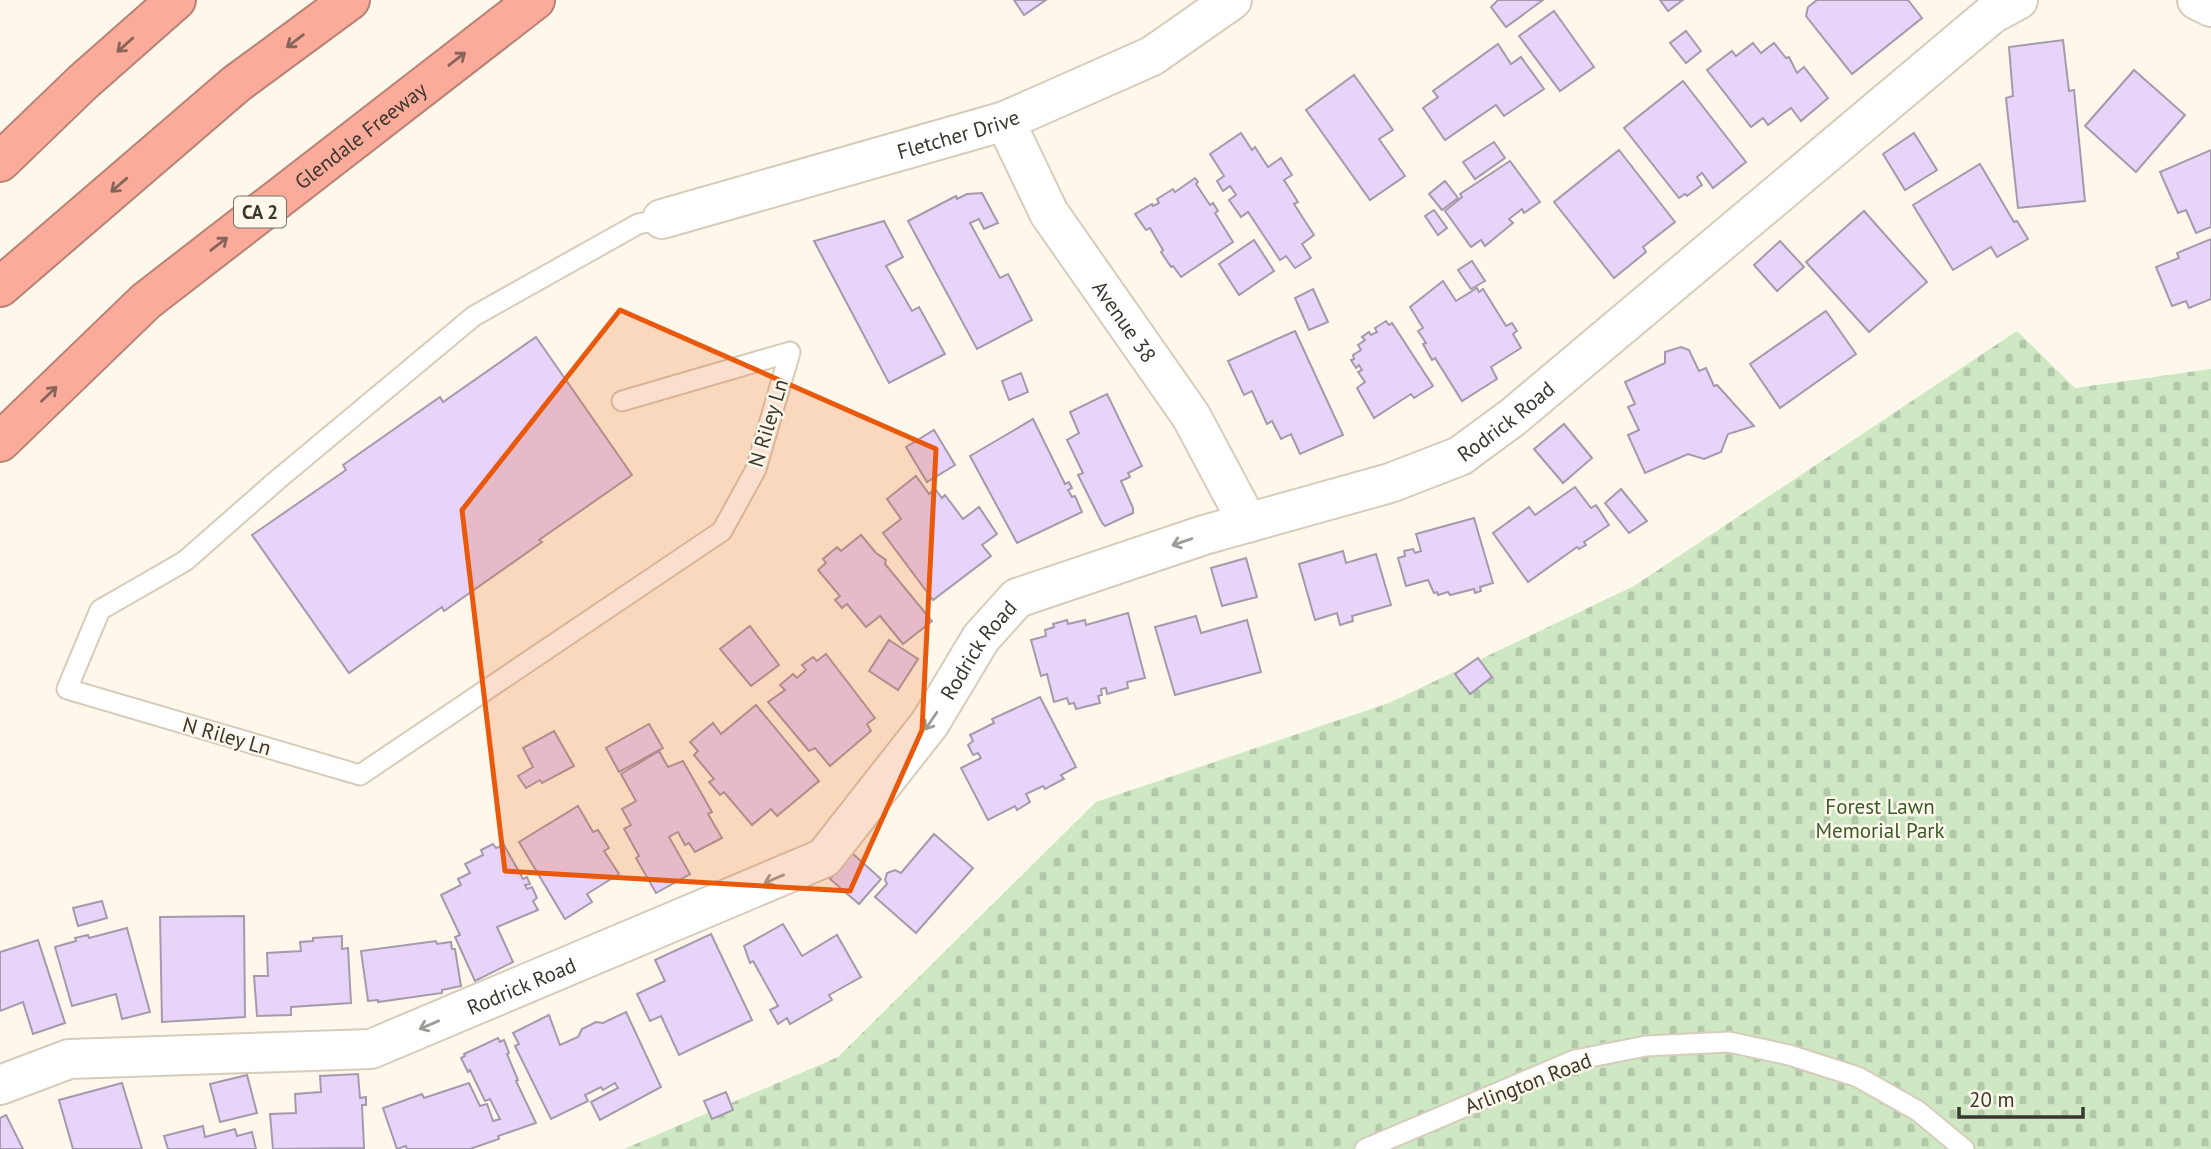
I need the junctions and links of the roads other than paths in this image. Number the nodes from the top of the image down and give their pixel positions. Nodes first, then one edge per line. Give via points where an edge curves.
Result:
1 (176, 0) edge
2 (350, 0) edge
3 (535, 0) edge
4 (1231, 0) edge
5 (2018, 0) edge
6 (2197, 0) edge
7 (2211, 7) edge
8 (1005, 121) junction
9 (0, 162) edge
10 (662, 219) joint
11 (0, 287) edge
12 (622, 401) dead end
13 (0, 442) edge
14 (1248, 523) junction
15 (0, 1084) edge
16 (1365, 1149) edge
17 (1964, 1149) edge

1 -> 9 highway
2 -> 11 highway via 236,84
13 -> 3 highway, Glendale Freeway / CA 2 via 146,301
4 - 8 street, Fletcher Drive via 1152,56
5 - 14 street, Rodrick Road via 1992,14 1513,417 1460,456 1390,483
6 - 7 street
8 - 10 street, Fletcher Drive
8 - 14 street, Avenue 38 via 1049,213 1191,416
10 - 12 lane, N Riley Ln via 638,224 474,316 185,561 100,610 67,689 360,775 722,531 756,469 790,352
14 -> 15 street, Rodrick Road via 1017,598 981,638 930,723 824,858 371,1049 69,1059
16 - 17 lane, Arlington Road via 1576,1060 1646,1046 1729,1042 1858,1077 1918,1111

